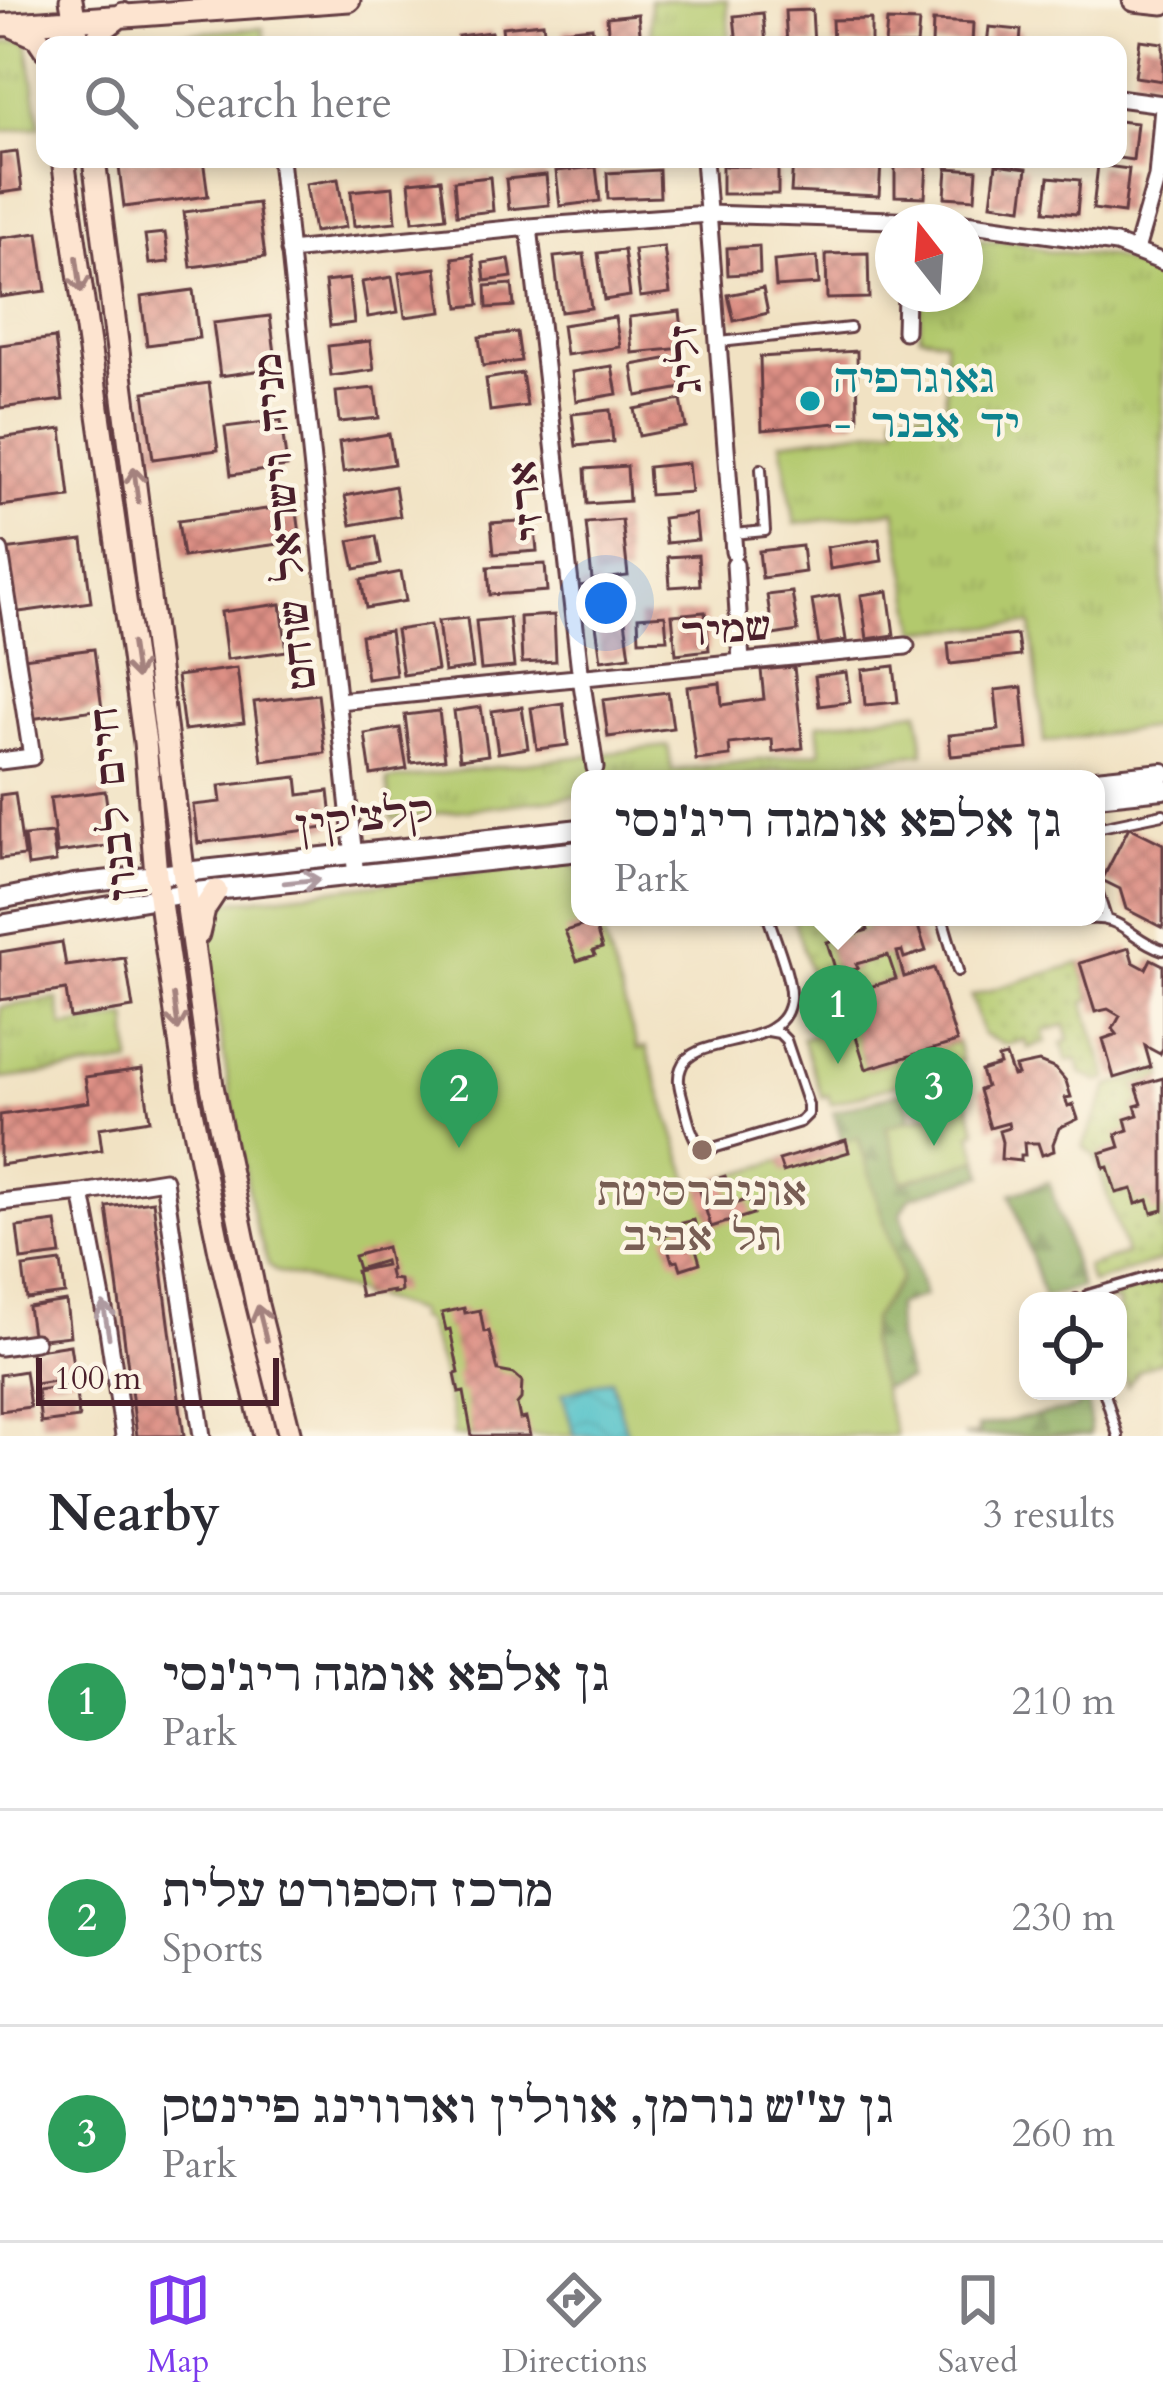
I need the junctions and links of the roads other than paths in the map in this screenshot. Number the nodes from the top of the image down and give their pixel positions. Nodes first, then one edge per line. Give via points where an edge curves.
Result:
1 (349, 0) edge
2 (1134, 0) edge
3 (1163, 3) edge
4 (73, 9) edge
5 (41, 10) edge
6 (123, 14) junction
7 (3, 24) edge
8 (36, 36) edge
9 (98, 36) edge
10 (1127, 99) edge
11 (1163, 105) edge
12 (64, 168) edge
13 (95, 168) edge
14 (281, 168) edge
15 (705, 168) edge
16 (709, 214) junction
17 (875, 220) edge
18 (529, 226) junction
19 (983, 226) edge
20 (1136, 250) junction
21 (289, 251) junction
22 (1163, 262) edge
23 (906, 312) edge
24 (850, 328) dead end
25 (905, 331) dead end
26 (718, 342) junction
27 (760, 470) dead end
28 (732, 534) junction
29 (0, 551) edge
30 (906, 646) dead end
31 (741, 662) junction
32 (581, 676) junction
33 (338, 701) junction
34 (0, 761) edge
35 (595, 768) dead end
36 (1163, 773) edge
37 (1105, 779) edge
38 (1163, 789) edge
39 (1105, 795) edge
40 (1163, 814) edge
41 (1105, 826) edge
42 (571, 830) edge
43 (571, 851) edge
44 (353, 853) junction
45 (356, 876) junction
46 (185, 883) junction
47 (158, 886) junction
48 (216, 891) junction
49 (0, 899) edge
50 (1105, 916) edge
51 (1106, 919) joint
52 (0, 925) edge
53 (770, 926) edge
54 (945, 926) edge
55 (1163, 950) edge
56 (196, 958) junction
57 (958, 971) dead end
58 (768, 1031) junction
59 (82, 1193) junction
60 (0, 1202) edge
61 (1163, 1273) edge
62 (1098, 1292) edge
63 (35, 1342) dead end
64 (0, 1347) edge
65 (1107, 1400) edge
66 (124, 1436) edge
67 (202, 1436) edge
68 (265, 1436) edge
69 (290, 1436) edge
70 (1118, 1436) edge

1 - 6 main road
2 - 3 main road
4 - 5 main road
4 - 6 main road
5 - 7 main road
6 - 9 main road
7 - 8 main road
10 - 11 street
11 - 20 street via 1157,177
12 -> 47 main road, חיים לבנון
46 -> 13 main road, חיים לבנון
14 - 21 street, מניה וישראל שוחט
15 - 16 street, זליג
16 - 17 street
16 - 18 street
16 - 26 street, זליג
18 - 21 street
18 - 32 street, ארזי
19 - 20 street
20 - 22 street
21 - 33 street, מניה וישראל שוחט
23 - 25 street
24 - 26 lane
26 - 28 street, זליג
27 - 28 lane via 765,531
28 - 31 street, זליג
29 - 34 street via 32,757
30 - 31 street, שמיר
31 - 32 street, שמיר
32 - 33 street, שמיר
32 - 35 street, ארזי
33 - 44 street, מניה וישראל שוחט
36 - 37 street
38 - 39 street
40 - 41 lane
42 - 44 street, קלצ'קין
43 - 45 street, קלצ'קין
44 - 45 street, מניה וישראל שוחט
44 - 46 street, קלצ'קין
48 -> 45 street, קלצ'קין
46 - 47 street, קלצ'קין
46 - 48 street, קלצ'קין
46 - 56 main road, חיים לבנון
47 - 49 street via 74,884
47 - 52 street
47 -> 68 main road, חיים לבנון via 188,1096
48 - 56 main road via 204,909
50 - 51 lane
51 - 55 lane
53 - 58 lane via 790,998
54 - 57 lane
69 -> 56 main road, חיים לבנון via 212,1086
58 - 58 lane via 686,1059 679,1082 700,1147 808,1114 787,1040
59 - 60 street
66 -> 59 street
59 - 67 street via 164,1180
61 - 62 lane
63 - 64 street
65 - 70 lane

